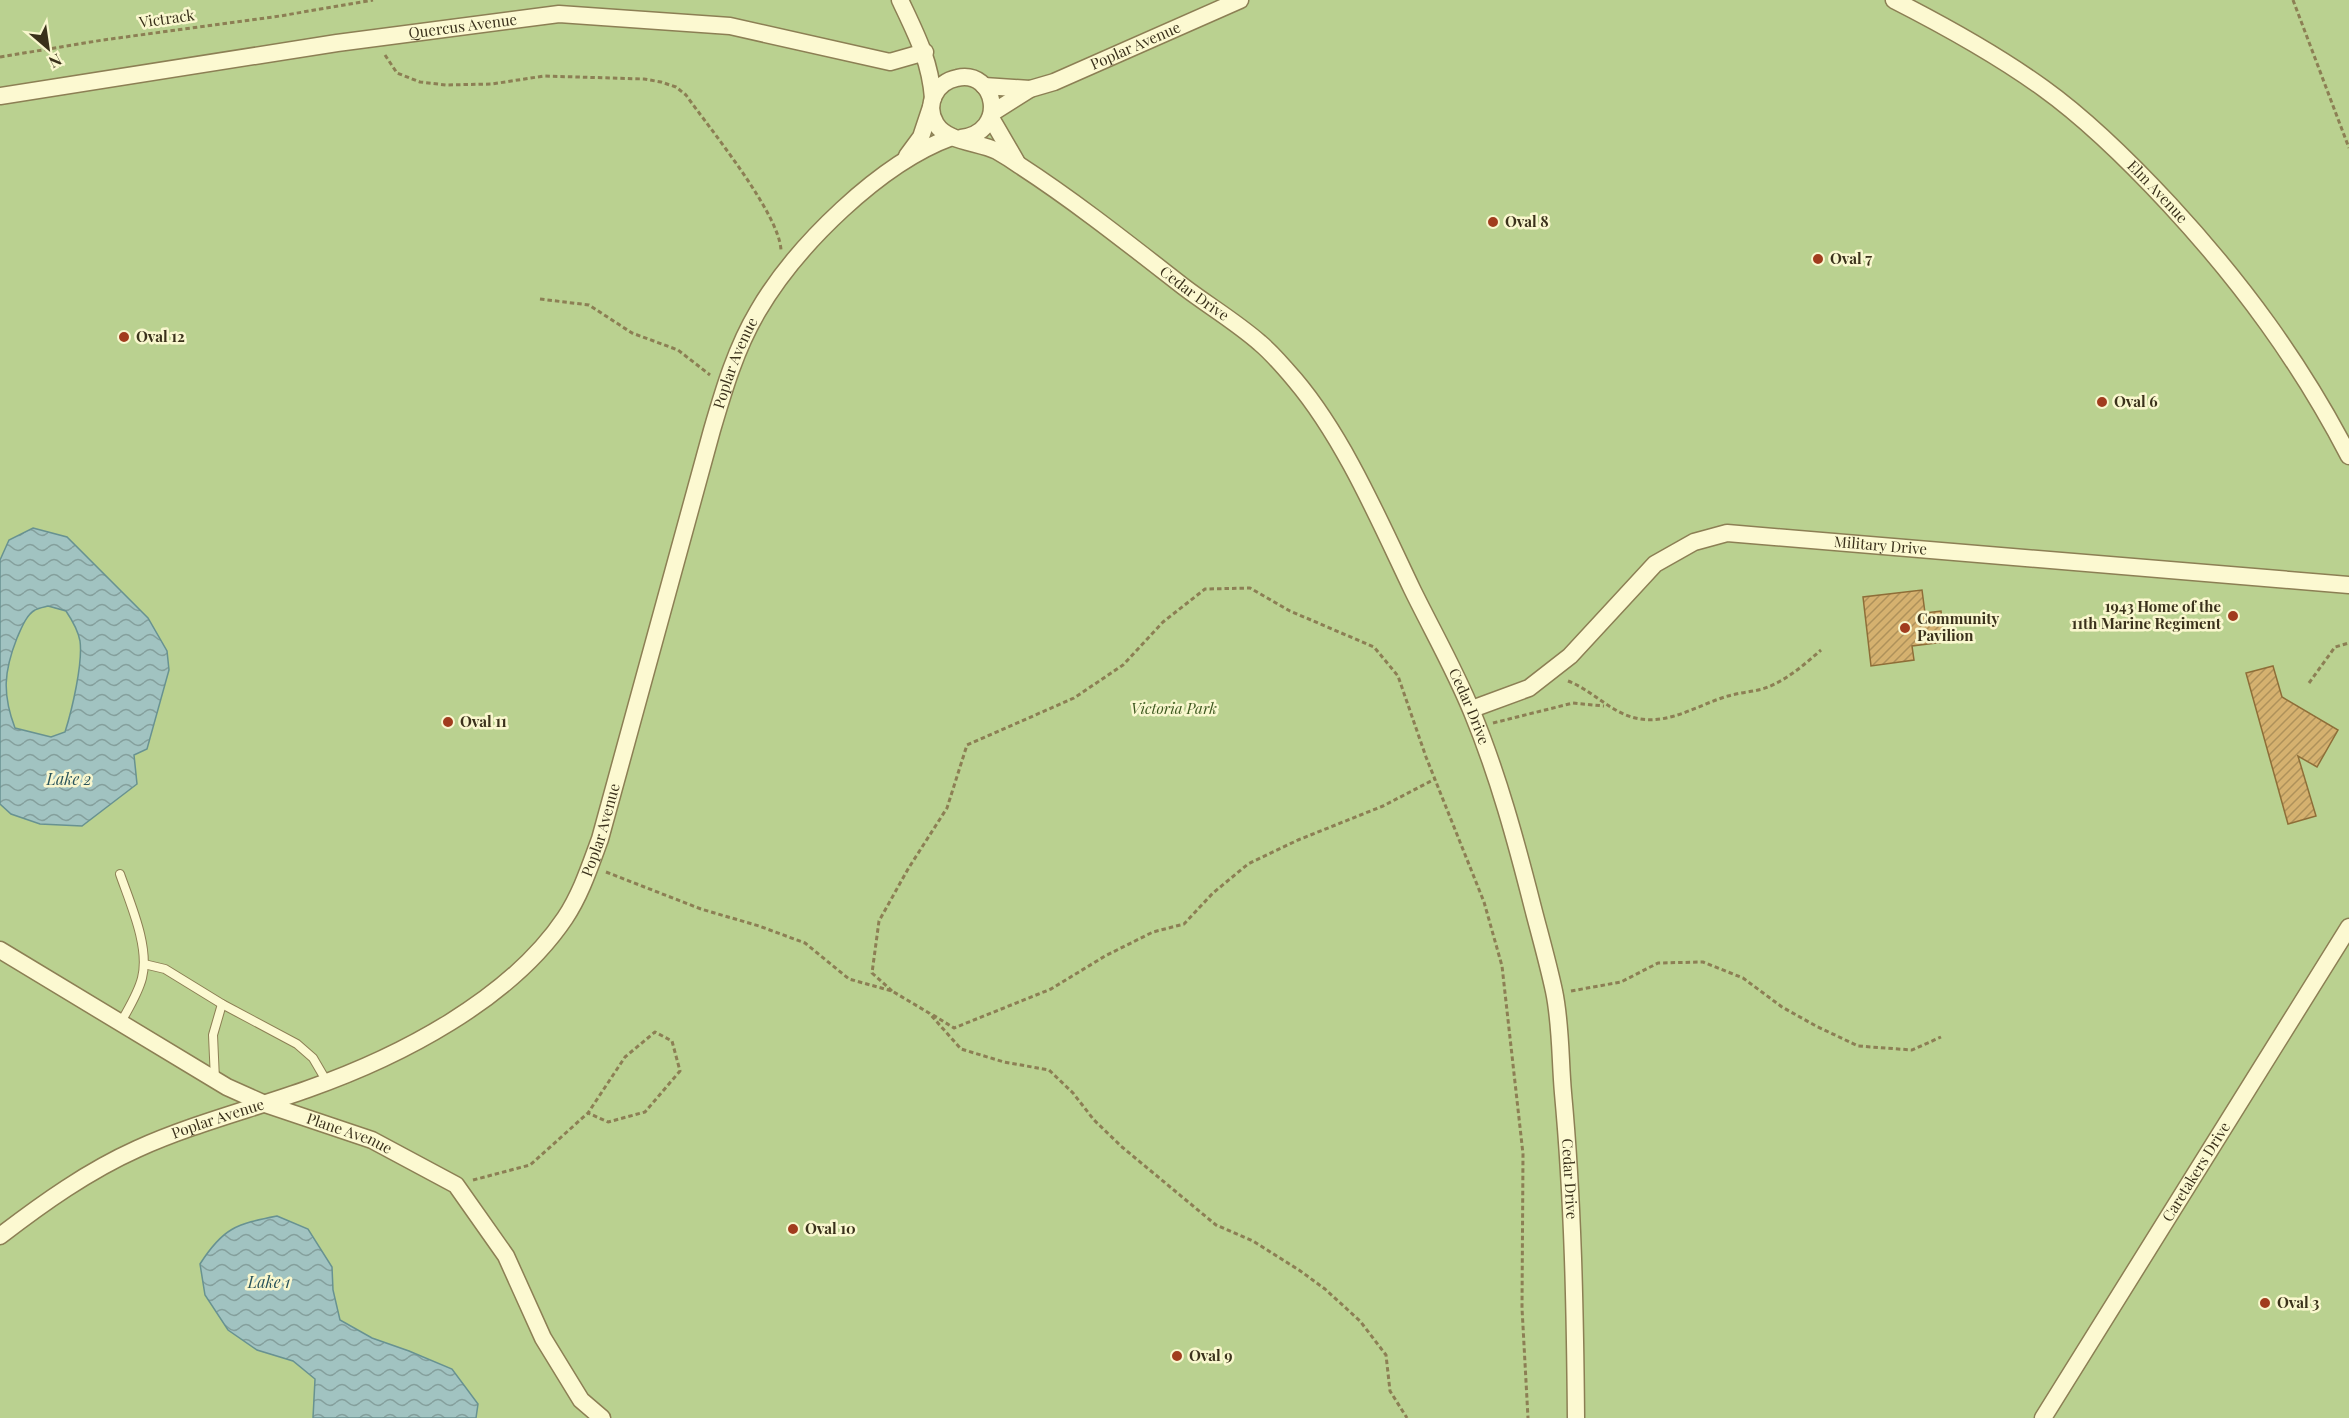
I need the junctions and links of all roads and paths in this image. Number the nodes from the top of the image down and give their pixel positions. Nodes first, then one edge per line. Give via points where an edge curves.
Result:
1 (373, 0) edge
2 (900, 0) edge
3 (1240, 0) edge
4 (1894, 0) edge
5 (2293, 0) edge
6 (374, 38) junction
7 (925, 52) junction
8 (0, 57) edge
9 (954, 78) junction
10 (984, 86) junction
11 (1030, 89) junction
12 (0, 96) edge
13 (932, 102) junction
14 (992, 115) junction
15 (957, 138) junction
16 (2349, 148) edge
17 (903, 162) junction
18 (1018, 164) junction
19 (782, 275) junction
20 (540, 299) dead end
21 (725, 387) junction
22 (2349, 456) edge
23 (2349, 585) edge
24 (2349, 643) edge
25 (1821, 650) dead end
26 (1549, 674) junction
27 (2309, 683) dead end
28 (1606, 706) junction
29 (1472, 709) junction
30 (1478, 727) junction
31 (1435, 779) junction
32 (590, 866) junction
33 (120, 874) dead end
34 (2349, 927) edge
35 (0, 950) edge
36 (144, 964) junction
37 (892, 991) junction
38 (1555, 994) junction
39 (222, 1004) junction
40 (929, 1013) junction
41 (120, 1024) junction
42 (1941, 1037) dead end
43 (215, 1080) junction
44 (327, 1082) junction
45 (265, 1104) junction
46 (588, 1113) junction
47 (456, 1185) junction
48 (0, 1236) edge
49 (602, 1418) edge
50 (1407, 1418) edge
51 (1528, 1418) edge
52 (1576, 1418) edge
53 (2043, 1418) edge

1 - 8 path, Victrack
2 - 7 street
3 - 11 street, Poplar Avenue
4 - 22 street, Elm Avenue via 1974,43 2045,89 2154,188 2227,268 2275,331
5 - 16 path
6 - 7 street, Quercus Avenue via 559,14 730,26 890,62
6 - 12 street, Quercus Avenue
6 - 19 path via 397,73 420,82 446,86 492,84 544,76 644,80 676,87 766,208 780,241
7 - 9 street
7 - 13 street
9 - 10 street via 965,77
9 - 13 street via 945,82
10 - 11 street, Poplar Avenue
10 - 14 street via 993,103
11 - 14 street, Poplar Avenue
13 - 15 street via 934,121 945,133
13 - 17 street, Poplar Avenue via 921,137
14 - 15 street via 980,133
14 - 18 street, Cedar Drive
15 - 17 street, Poplar Avenue via 925,148
15 - 18 street, Cedar Drive via 995,150
17 - 19 street, Poplar Avenue via 837,216
18 - 29 street, Cedar Drive via 1260,343 1296,381 1325,420 1376,513
19 - 21 street, Poplar Avenue via 752,322
20 - 21 path via 589,305 632,333 678,350
21 - 32 street, Poplar Avenue
23 - 26 street, Military Drive via 1727,533 1694,542 1655,564
24 - 27 path via 2335,647
25 - 28 path via 1794,673 1767,688 1728,696 1667,717 1640,719
26 - 28 path via 1583,687
26 - 29 street, Military Drive via 1529,688
28 - 30 path via 1573,703
29 - 30 street, Cedar Drive
30 - 38 street, Cedar Drive via 1512,825
31 - 37 path via 1398,676 1374,647 1290,611 1250,588 1205,589 1162,622 1123,665 1074,698 967,746 947,808 879,921 872,973
31 - 40 path via 1383,806 1248,864 1213,893 1185,924 1153,932 1051,989 954,1028
31 - 51 path via 1484,902 1502,966 1523,1154 1522,1308
32 - 37 path via 701,909 805,943 849,979
32 - 44 street, Poplar Avenue via 562,922 534,955 500,985 435,1030
33 - 36 lane
34 - 53 street, Caretakers Drive
35 - 41 street, Plane Avenue
36 - 39 lane via 165,969
36 - 41 lane via 140,986
37 - 40 path
38 - 42 path via 1621,982 1658,963 1703,962 1743,978 1782,1007 1858,1046 1912,1050
38 - 52 street, Cedar Drive via 1569,1165
39 - 43 lane via 213,1035
39 - 44 lane via 297,1044 313,1058
40 - 50 path via 961,1049 1049,1070 1122,1148 1216,1225 1252,1241 1325,1289 1360,1320 1386,1355 1390,1392
41 - 43 street, Plane Avenue
43 - 45 street, Plane Avenue
44 - 45 street, Poplar Avenue
45 - 47 street, Plane Avenue via 372,1140
45 - 48 street, Poplar Avenue via 158,1140 118,1158 53,1196
46 - 46 path via 625,1057 655,1032 672,1041 680,1071 645,1112 608,1122
46 - 47 path via 530,1165
47 - 49 street, Plane Avenue via 506,1256 543,1338 580,1400

